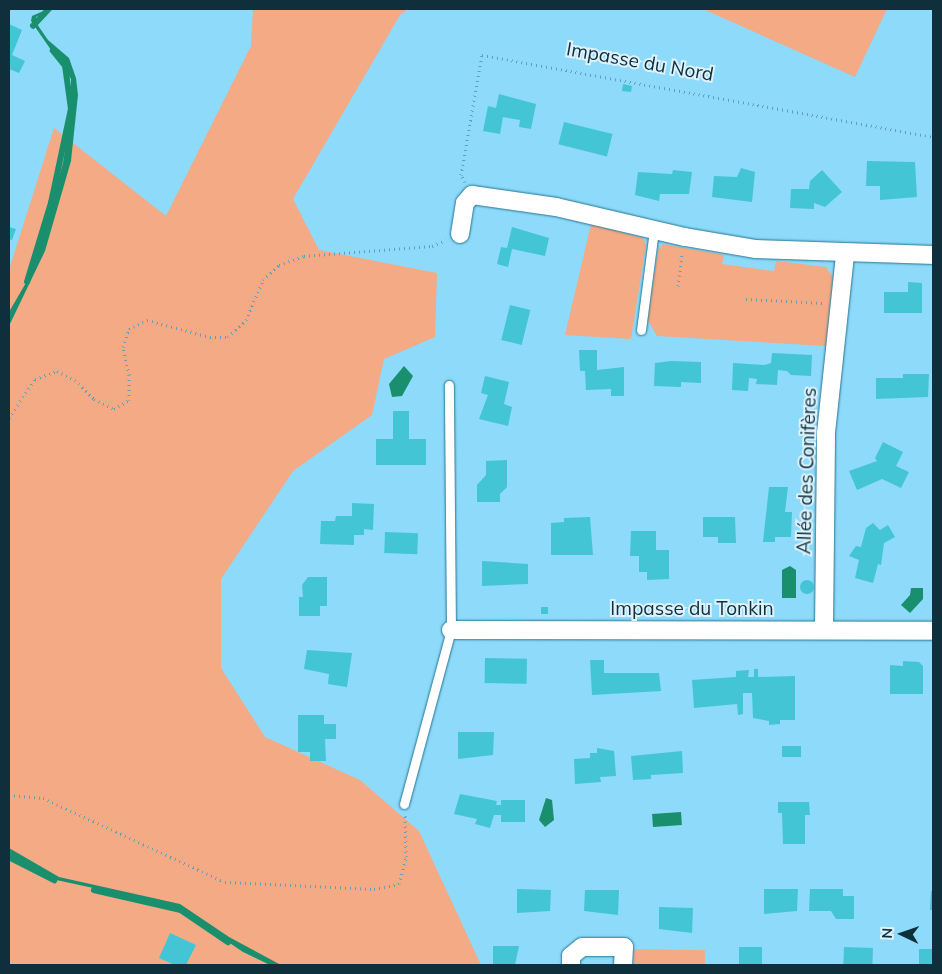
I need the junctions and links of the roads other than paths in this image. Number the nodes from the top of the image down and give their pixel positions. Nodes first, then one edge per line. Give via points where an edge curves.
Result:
1 (654, 230) junction
2 (460, 234) road end
3 (845, 254) junction
4 (933, 255) edge
5 (641, 330) dead end
6 (449, 385) dead end
7 (451, 630) junction
8 (824, 630) junction
9 (933, 631) edge
10 (404, 804) road end
11 (570, 965) edge
12 (623, 965) edge

1 - 2 street via 556,206 472,195 465,203
1 - 3 street via 756,249
1 - 5 lane
3 - 4 street
3 - 8 street, Allée des Conifères via 826,433
6 - 7 lane
7 - 8 street, Impasse du Tonkin
7 - 10 lane
8 - 9 street, Impasse du Tonkin
11 - 12 street via 571,956 582,947 624,947

